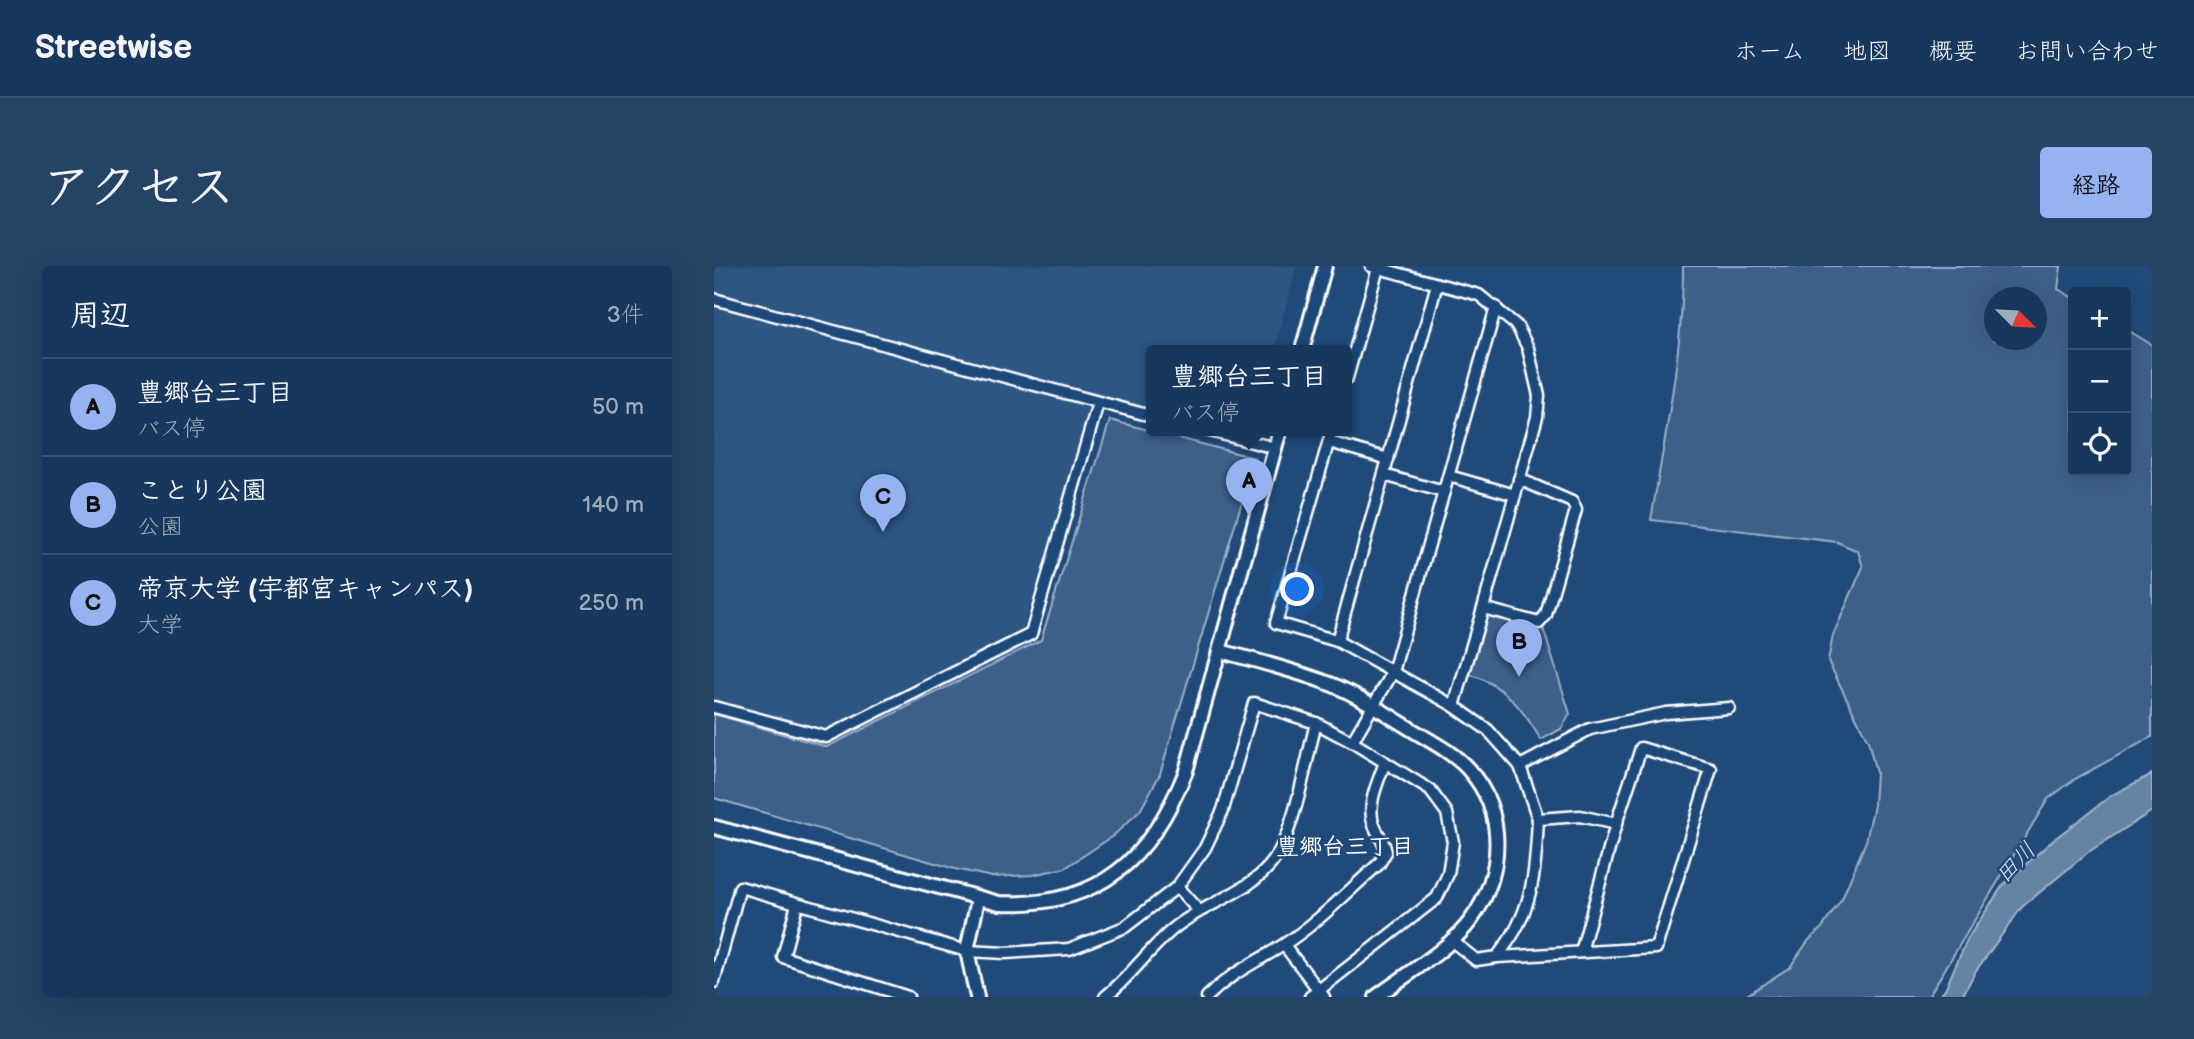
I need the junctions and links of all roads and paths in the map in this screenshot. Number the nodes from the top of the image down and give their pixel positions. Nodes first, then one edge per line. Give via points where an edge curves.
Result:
1 (1325, 266) edge
2 (1375, 267) edge
3 (1437, 284) junction
4 (714, 299) edge
5 (1496, 307) junction
6 (1303, 345) edge
7 (1352, 358) edge
8 (1098, 402) junction
9 (1146, 415) edge
10 (1229, 436) edge
11 (1278, 436) edge
12 (1330, 436) edge
13 (1329, 442) junction
14 (1275, 448) junction
15 (1388, 458) junction
16 (1384, 475) junction
17 (1448, 476) junction
18 (1519, 479) junction
19 (1444, 492) junction
20 (1515, 495) junction
21 (1483, 608) junction
22 (1337, 640) junction
23 (1220, 651) junction
24 (1393, 671) junction
25 (1374, 706) junction
26 (1454, 706) junction
27 (714, 707) edge
28 (1729, 708) dead end
29 (1316, 723) junction
30 (1352, 742) junction
31 (1385, 762) junction
32 (1520, 766) junction
33 (1538, 819) junction
34 (1616, 824) junction
35 (714, 827) edge
36 (1177, 887) junction
37 (978, 899) junction
38 (797, 904) junction
39 (1198, 910) junction
40 (1451, 940) junction
41 (1284, 945) junction
42 (967, 951) junction
43 (1581, 952) junction
44 (1497, 957) junction
45 (714, 982) edge
46 (1317, 995) edge
47 (908, 997) edge
48 (977, 997) edge
49 (1105, 997) edge
50 (1207, 997) edge
51 (1376, 997) edge

1 - 6 street
2 - 3 street
2 - 7 street
3 - 5 street via 1479,295
3 - 15 street
4 - 8 street
5 - 17 street
5 - 18 street via 1517,326 1528,348 1539,396
8 - 9 street
8 - 27 street via 1031,634 826,737
10 - 14 street
11 - 14 street
12 - 13 street
13 - 15 street
13 - 22 street via 1276,623
14 - 23 street
15 - 16 street
16 - 19 street
16 - 22 street
17 - 19 street
17 - 20 street
18 - 20 street
18 - 21 street via 1572,502 1576,510 1546,615 1539,623
19 - 24 street
20 - 21 street
21 - 26 street
22 - 24 street
23 - 25 street via 1325,682
23 - 37 street via 1177,794 1134,859 1090,888 1065,898 1019,904
24 - 25 street
24 - 26 street
25 - 30 street
25 - 40 street via 1467,767 1493,813 1497,831 1494,874 1469,922
26 - 32 street via 1488,730
28 - 32 street via 1666,713 1590,729
29 - 30 street
29 - 36 street via 1254,703 1223,810 1205,848
29 - 39 street via 1288,832 1273,862 1248,884
30 - 31 street
31 - 41 street via 1371,809 1386,852 1379,864
31 - 46 street via 1430,790 1447,813 1453,842 1448,874 1437,898
32 - 33 street
33 - 34 street via 1580,816
33 - 44 street via 1531,892 1518,926
34 - 43 street
34 - 43 street via 1641,748 1711,769 1656,948
35 - 37 street
36 - 39 street
36 - 42 street via 1125,928 1069,949
37 - 42 street
38 - 42 street
38 - 45 street via 740,887
38 - 47 street via 783,957
39 - 49 street
40 - 44 street via 1476,960
40 - 51 street
41 - 46 street
41 - 50 street via 1229,976
42 - 48 street
43 - 44 street

